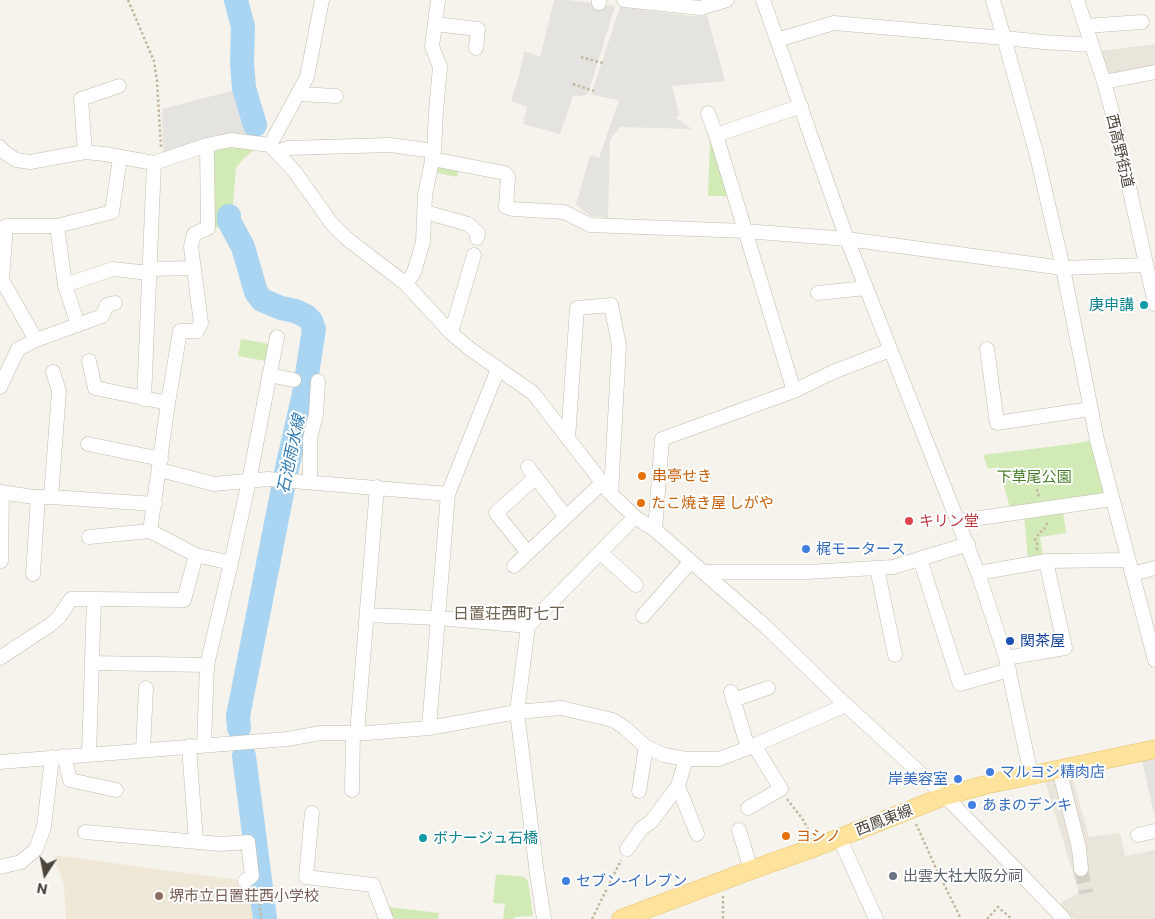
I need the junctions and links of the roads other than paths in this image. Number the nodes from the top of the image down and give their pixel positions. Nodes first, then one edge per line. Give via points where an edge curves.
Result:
1 (322, 0) edge
2 (438, 0) edge
3 (727, 0) edge
4 (763, 0) edge
5 (993, 0) edge
6 (1077, 0) edge
7 (627, 2) edge
8 (1142, 22) dead end
9 (435, 24) junction
10 (1086, 26) junction
11 (1004, 38) junction
12 (777, 40) junction
13 (1092, 45) junction
14 (476, 48) dead end
15 (1155, 72) edge
16 (1104, 82) junction
17 (119, 86) dead end
18 (298, 94) junction
19 (336, 96) dead end
20 (800, 106) junction
21 (708, 113) dead end
22 (716, 135) junction
23 (207, 145) junction
24 (0, 147) edge
25 (274, 149) junction
26 (85, 152) junction
27 (433, 155) junction
28 (120, 158) junction
29 (157, 162) junction
30 (425, 212) junction
31 (57, 226) junction
32 (745, 231) junction
33 (477, 238) dead end
34 (847, 239) junction
35 (1148, 243) edge
36 (474, 255) dead end
37 (1146, 265) junction
38 (194, 268) junction
39 (1062, 268) junction
40 (149, 271) junction
41 (406, 284) junction
42 (65, 285) junction
43 (866, 288) junction
44 (818, 293) dead end
45 (115, 303) dead end
46 (1155, 304) edge
47 (78, 325) junction
48 (451, 333) junction
49 (277, 337) dead end
50 (36, 340) junction
51 (890, 350) junction
52 (987, 350) dead end
53 (88, 361) dead end
54 (498, 369) junction
55 (53, 372) dead end
56 (269, 374) junction
57 (294, 380) dead end
58 (318, 381) dead end
59 (0, 387) edge
60 (794, 391) junction
61 (144, 399) junction
62 (168, 403) junction
63 (1090, 409) junction
64 (568, 439) junction
65 (88, 444) dead end
66 (160, 464) junction
67 (249, 481) junction
68 (310, 482) junction
69 (602, 482) junction
70 (376, 487) junction
71 (1, 492) edge
72 (448, 494) junction
73 (611, 494) junction
74 (44, 497) junction
75 (1112, 499) junction
76 (155, 504) junction
77 (566, 517) junction
78 (635, 517) junction
79 (959, 521) junction
80 (150, 530) junction
81 (655, 530) junction
82 (89, 538) dead end
83 (968, 544) junction
84 (600, 552) junction
85 (528, 553) junction
86 (196, 555) junction
87 (920, 559) junction
88 (1128, 560) junction
89 (0, 561) edge
90 (692, 561) junction
91 (1041, 562) junction
92 (231, 563) junction
93 (514, 566) dead end
94 (877, 568) junction
95 (1155, 568) edge
96 (703, 572) junction
97 (978, 573) junction
98 (33, 574) dead end
99 (1132, 574) junction
100 (636, 585) dead end
101 (94, 599) junction
102 (367, 616) junction
103 (643, 616) dead end
104 (438, 618) junction
105 (528, 626) junction
106 (895, 655) dead end
107 (0, 658) edge
108 (1155, 660) edge
109 (92, 663) junction
110 (1007, 664) junction
111 (207, 665) junction
112 (146, 688) dead end
113 (768, 688) dead end
114 (846, 705) junction
115 (517, 712) junction
116 (429, 728) junction
117 (355, 733) junction
118 (204, 745) junction
119 (189, 746) junction
120 (646, 746) junction
121 (751, 747) junction
122 (1155, 748) edge
123 (143, 750) junction
124 (88, 754) junction
125 (58, 757) junction
126 (686, 759) junction
127 (0, 762) edge
128 (1059, 769) junction
129 (1031, 775) junction
130 (678, 786) junction
131 (116, 790) dead end
132 (352, 790) dead end
133 (639, 791) dead end
134 (945, 796) junction
135 (748, 808) dead end
136 (312, 813) dead end
137 (739, 830) dead end
138 (1155, 831) edge
139 (85, 832) dead end
140 (697, 834) dead end
141 (1138, 835) dead end
142 (839, 837) junction
143 (196, 842) junction
144 (627, 849) road end
145 (0, 867) edge
146 (1081, 869) tunnel mouth
147 (751, 870) junction
148 (249, 878) road end
149 (386, 919) edge
150 (544, 919) edge
151 (621, 919) edge
152 (876, 919) edge
153 (1064, 919) edge

1 - 18 street via 307,77
2 - 9 street
3 - 7 street via 700,12
4 - 12 street
5 - 11 street
6 - 10 street, 西高野街道
8 - 10 street
9 - 14 street via 478,29
9 - 27 street via 432,46 440,67
10 - 13 street, 西高野街道
11 - 12 street via 834,23
11 - 13 street
11 - 39 street via 1036,152
12 - 20 street
13 - 16 street, 西高野街道
15 - 16 street
16 - 35 street, 西高野街道
17 - 26 street via 81,99
18 - 19 street
18 - 25 street
20 - 22 street
20 - 34 street
21 - 22 street
22 - 32 street
23 - 25 street via 231,140
23 - 29 street
23 - 38 street via 208,228 194,234 191,247
24 - 26 street via 16,160 30,162
25 - 27 street via 390,145
25 - 41 street via 295,172 332,224
26 - 28 street
27 - 30 street
27 - 32 street via 505,173 508,177 506,207 513,209 564,212 590,225
28 - 29 street
28 - 31 street via 112,212
29 - 40 street
30 - 33 street via 468,224 478,233
30 - 41 street via 423,242 414,272
31 - 42 street
31 - 50 street via 6,226 2,280
32 - 34 street
32 - 60 street
34 - 39 street
34 - 43 street
35 - 37 street, 西高野街道
36 - 48 street
37 - 39 street
37 - 46 street, 西高野街道
38 - 40 street
38 - 62 street via 201,323 197,331 180,331
39 - 63 street
40 - 42 street via 113,269
40 - 61 street
41 - 48 street
42 - 47 street
43 - 44 street
43 - 51 street
45 - 47 street via 107,305 102,316
47 - 50 street
48 - 54 street
49 - 56 street
50 - 59 street via 18,350
51 - 60 street
51 - 79 street
52 - 63 street via 997,423
53 - 61 street via 95,388
54 - 64 street via 533,393
54 - 72 street
55 - 74 street via 59,391
56 - 57 street
56 - 67 street
58 - 68 street via 316,414 310,438
60 - 81 street via 662,440
61 - 62 street
62 - 66 street
63 - 75 street
64 - 69 street
64 - 73 street via 577,308 611,306 619,345
65 - 66 street
66 - 67 street via 214,484
66 - 76 street
67 - 68 street
67 - 92 street
68 - 70 street
69 - 73 street
69 - 77 street
70 - 72 street
70 - 102 street
71 - 74 street
71 - 89 street
72 - 104 street
73 - 78 street
74 - 76 street
74 - 98 street
75 - 79 street
75 - 88 street
76 - 80 street
77 - 85 street
77 - 85 street via 532,472 496,513
78 - 81 street
78 - 84 street
79 - 83 street
80 - 82 street
80 - 86 street
81 - 90 street
83 - 87 street
83 - 97 street
84 - 100 street
84 - 105 street
85 - 93 street
86 - 92 street
86 - 101 street via 184,600
87 - 94 street
87 - 110 street via 960,684
88 - 91 street
88 - 99 street
90 - 96 street
90 - 103 street
91 - 97 street
91 - 110 street via 1065,648
92 - 111 street
94 - 96 street
94 - 106 street
95 - 99 street
96 - 114 street
97 - 110 street
99 - 108 street
101 - 107 street via 71,599 50,625
101 - 109 street
102 - 104 street
102 - 117 street
104 - 105 street
104 - 116 street
105 - 115 street
109 - 111 street
109 - 124 street
110 - 129 street
111 - 118 street
112 - 123 street
113 - 121 street via 732,696
114 - 121 street
114 - 134 street
115 - 116 street
115 - 120 street via 561,708 613,720
115 - 150 street
116 - 117 street
117 - 118 street via 321,733
117 - 132 street
118 - 119 street
119 - 123 street
119 - 143 street
120 - 126 street via 664,755
120 - 133 street
121 - 126 street via 719,759
121 - 135 street via 781,789
122 - 128 main road, 西鳳東線
123 - 124 street
124 - 125 street
125 - 127 street
125 - 131 street via 70,780
125 - 145 street via 44,827 36,849 21,862
126 - 130 street
128 - 129 main road, 西鳳東線
128 - 146 street via 1079,848
129 - 134 main road, 西鳳東線
130 - 140 street
130 - 144 street
134 - 142 main road, 西鳳東線
134 - 153 street
136 - 149 street via 306,877 373,885
137 - 147 street
138 - 141 street
139 - 143 street
142 - 147 main road, 西鳳東線
142 - 152 street
143 - 148 street via 248,842
147 - 151 main road, 西鳳東線

